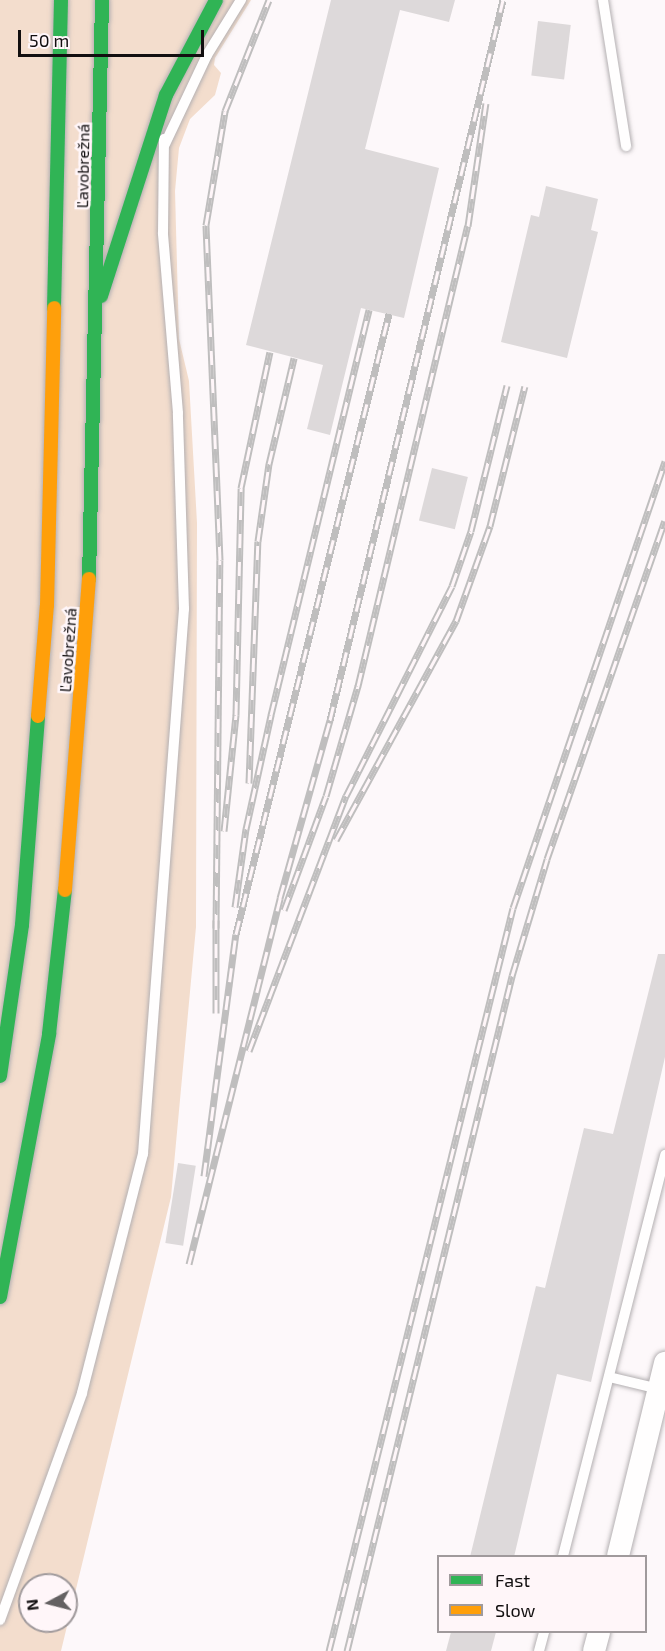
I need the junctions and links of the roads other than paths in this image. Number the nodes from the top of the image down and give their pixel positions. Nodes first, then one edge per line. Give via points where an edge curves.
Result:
1 (61, 0) edge
2 (102, 0) edge
3 (216, 0) edge
4 (240, 0) edge
5 (603, 0) edge
6 (626, 147) dead end
7 (97, 308) junction
8 (0, 1076) edge
9 (665, 1155) edge
10 (0, 1297) edge
11 (665, 1363) edge
12 (609, 1377) junction
13 (659, 1389) junction
14 (564, 1555) edge
15 (618, 1555) edge
16 (0, 1620) edge
17 (544, 1633) edge
18 (599, 1633) edge
19 (540, 1651) edge
20 (594, 1651) edge

1 - 8 main road, Ľavobrežná via 47,605 25,889
2 - 7 main road, Ľavobrežná
3 - 7 main road via 166,95
4 - 16 lane via 164,141 162,202 178,413 184,609 143,1154 82,1393
5 - 6 lane
7 - 10 main road, Ľavobrežná via 88,605 63,915 31,1144
9 - 12 lane
11 - 13 street
12 - 13 lane
12 - 14 lane
13 - 15 street
17 - 19 lane
18 - 20 street

